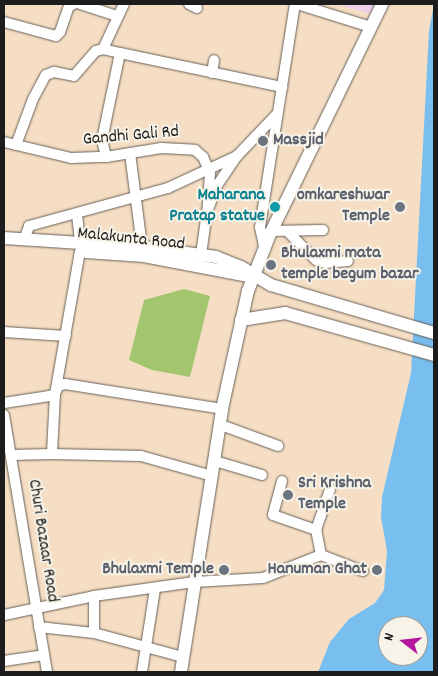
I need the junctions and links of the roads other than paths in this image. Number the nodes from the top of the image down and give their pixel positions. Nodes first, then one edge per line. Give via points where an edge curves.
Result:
1 (74, 4) edge
2 (80, 4) edge
3 (124, 4) edge
4 (296, 4) edge
5 (382, 4) edge
6 (117, 16) junction
7 (4, 22) edge
8 (371, 27) junction
9 (103, 49) junction
10 (120, 52) junction
11 (214, 60) dead end
12 (212, 73) junction
13 (282, 88) junction
14 (278, 114) junction
15 (4, 142) edge
16 (16, 145) junction
17 (130, 153) junction
18 (237, 156) junction
19 (106, 157) junction
20 (209, 169) junction
21 (137, 197) junction
22 (207, 212) junction
23 (77, 214) junction
24 (323, 230) dead end
25 (272, 231) junction
26 (287, 231) junction
27 (4, 238) edge
28 (24, 240) junction
29 (4, 246) edge
30 (264, 246) junction
31 (80, 247) junction
32 (142, 247) junction
33 (201, 255) junction
34 (348, 261) dead end
35 (254, 277) junction
36 (290, 290) junction
37 (286, 313) junction
38 (241, 320) junction
39 (4, 332) edge
40 (434, 333) edge
41 (66, 336) junction
42 (434, 355) edge
43 (55, 394) junction
44 (4, 404) edge
45 (222, 409) junction
46 (4, 415) edge
47 (221, 425) junction
48 (278, 446) dead end
49 (52, 454) junction
50 (11, 455) junction
51 (215, 461) junction
52 (262, 475) dead end
53 (212, 476) junction
54 (282, 481) dead end
55 (330, 489) dead end
56 (316, 530) junction
57 (320, 555) junction
58 (363, 571) dead end
59 (194, 582) junction
60 (155, 589) junction
61 (94, 596) junction
62 (36, 611) junction
63 (4, 615) edge
64 (39, 627) junction
65 (94, 633) junction
66 (148, 648) junction
67 (44, 655) junction
68 (183, 658) junction
69 (4, 661) edge
70 (47, 672) edge
71 (142, 672) edge
72 (181, 672) edge

1 - 7 street via 69,6 56,36
2 - 6 street
3 - 6 street
4 - 8 street
4 - 13 street
5 - 8 main road
6 - 9 street
8 - 25 main road
9 - 10 street
9 - 16 street via 96,51 74,76 54,72 46,75
10 - 12 street
10 - 19 street via 102,140
11 - 12 street
12 - 13 street
13 - 14 street
14 - 18 street
14 - 30 street via 260,227
15 - 16 street, Gandhi Gali Rd
16 - 19 street, Gandhi Gali Rd via 70,158
17 - 19 street, Gandhi Gali Rd
17 - 20 street, Gandhi Gali Rd via 183,147 200,153
17 - 21 street
18 - 20 street
18 - 22 street via 218,184
20 - 21 street via 168,188
20 - 22 street
21 - 23 street
21 - 32 street
22 - 33 street
23 - 28 street via 29,226
23 - 31 street
24 - 26 street
25 - 26 street
25 - 30 main road
26 - 34 street via 316,260 326,263
27 - 28 main road
28 - 31 main road
29 - 31 main road, Malakunta Road
30 - 35 main road
31 - 32 main road
31 - 35 main road, Malakunta Road
31 - 41 street
32 - 33 main road
33 - 35 main road via 242,266
35 - 36 main road
35 - 38 main road
36 - 37 main road
36 - 40 main road
37 - 38 main road
37 - 42 main road
38 - 45 main road
39 - 41 street
41 - 43 street
43 - 44 street
43 - 45 street via 58,386 65,384
43 - 49 street
45 - 47 main road
46 - 50 street, Churi Bazaar Road
47 - 48 street
47 - 51 main road
49 - 50 street
49 - 53 street via 141,456
50 - 62 street, Churi Bazaar Road
51 - 52 street
51 - 53 main road
53 - 59 main road
54 - 56 street via 273,515
55 - 56 street
56 - 57 street
57 - 58 street
57 - 59 street via 263,578
59 - 60 street
59 - 68 main road
60 - 61 street
60 - 66 street
61 - 62 street
61 - 65 street
62 - 63 street
62 - 64 street, Churi Bazaar Road
64 - 65 street
64 - 67 street, Churi Bazaar Road
65 - 66 street
66 - 68 street
66 - 71 street
67 - 69 street
67 - 70 street, Churi Bazaar Road
68 - 72 main road

